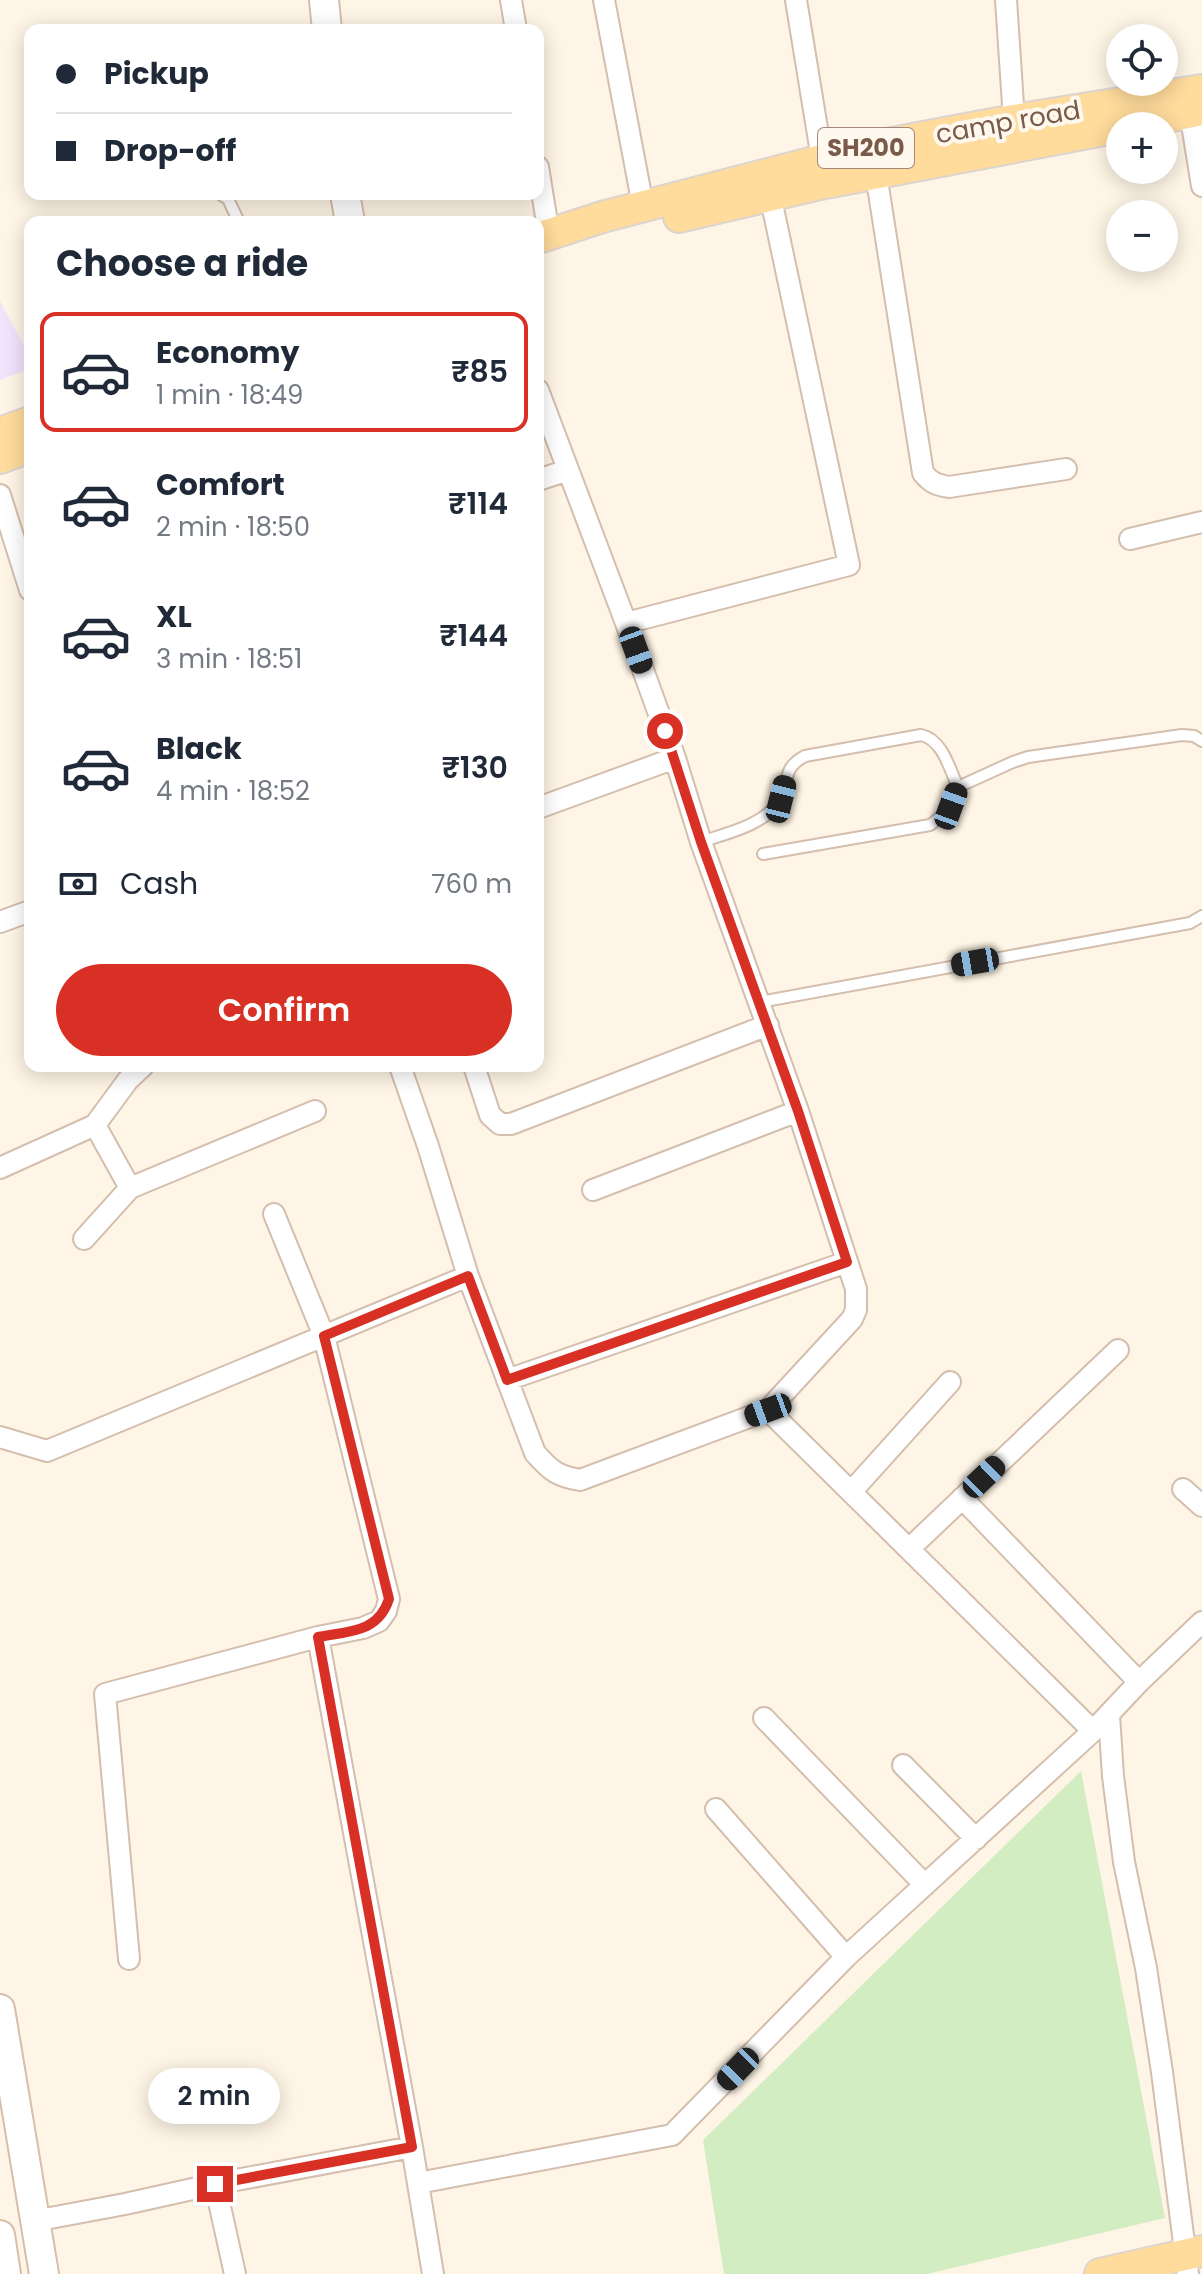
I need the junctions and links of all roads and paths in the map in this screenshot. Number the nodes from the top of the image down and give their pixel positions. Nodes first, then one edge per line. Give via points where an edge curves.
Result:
1 (324, 0) edge
2 (511, 0) edge
3 (604, 0) edge
4 (796, 0) edge
5 (1006, 0) edge
6 (326, 24) edge
7 (515, 24) edge
8 (1198, 104) edge
9 (1170, 112) edge
10 (1014, 120) junction
11 (1106, 129) edge
12 (822, 159) junction
13 (876, 174) junction
14 (1201, 177) edge
15 (768, 185) junction
16 (643, 206) junction
17 (544, 242) edge
18 (544, 243) edge
19 (544, 406) edge
20 (24, 424) edge
21 (0, 433) edge
22 (24, 449) edge
23 (0, 458) edge
24 (1066, 469) dead end
25 (568, 470) junction
26 (544, 478) edge
27 (0, 495) edge
28 (1202, 522) edge
29 (1130, 539) dead end
30 (24, 571) edge
31 (626, 623) junction
32 (1202, 741) edge
33 (675, 758) junction
34 (958, 787) junction
35 (544, 806) edge
36 (701, 842) junction
37 (763, 854) dead end
38 (24, 913) edge
39 (1202, 916) edge
40 (0, 922) edge
41 (760, 1002) junction
42 (768, 1025) junction
43 (137, 1072) edge
44 (402, 1072) edge
45 (476, 1072) edge
46 (315, 1111) dead end
47 (798, 1111) junction
48 (95, 1125) junction
49 (0, 1168) edge
50 (130, 1188) junction
51 (593, 1190) dead end
52 (274, 1214) dead end
53 (84, 1239) dead end
54 (847, 1262) junction
55 (468, 1276) junction
56 (324, 1336) junction
57 (1118, 1350) dead end
58 (507, 1380) junction
59 (950, 1382) dead end
60 (768, 1410) junction
61 (0, 1437) edge
62 (1183, 1489) dead end
63 (851, 1492) junction
64 (962, 1498) junction
65 (1202, 1506) edge
66 (909, 1549) junction
67 (1202, 1622) edge
68 (318, 1637) junction
69 (1139, 1682) junction
70 (1109, 1715) junction
71 (764, 1718) dead end
72 (1093, 1731) junction
73 (903, 1765) dead end
74 (716, 1809) dead end
75 (976, 1839) junction
76 (925, 1885) junction
77 (846, 1957) junction
78 (129, 1959) dead end
79 (0, 2009) edge
80 (7, 2097) edge
81 (412, 2147) junction
82 (418, 2183) junction
83 (215, 2184) junction
84 (34, 2221) junction
85 (0, 2235) edge
86 (1192, 2259) edge
87 (1147, 2269) edge
88 (6, 2274) edge
89 (44, 2274) edge
90 (235, 2274) edge
91 (433, 2274) edge
92 (1100, 2274) edge

1 - 6 street
2 - 7 street
3 - 16 street
4 - 12 street
5 - 10 street
8 - 9 main road, camp road / SH200
8 - 10 main road, camp road / SH200
8 - 14 street
10 - 12 main road, camp road / SH200
11 - 13 main road, camp road / SH200
12 - 15 main road, camp road / SH200
13 - 15 main road, camp road / SH200
13 - 24 street via 923,473 949,487
15 - 16 main road, camp road / SH200
15 - 18 main road, camp road / SH200 via 607,234
15 - 31 street via 849,565
16 - 17 main road, camp road / SH200
19 - 25 street
20 - 21 main road
22 - 23 main road
25 - 26 street
25 - 31 street
27 - 30 street
28 - 29 street
31 - 33 street
32 - 34 lane via 1182,735 1028,757
33 - 35 street
33 - 36 street
34 - 36 lane via 931,737 805,756 789,768 781,799 771,811
34 - 37 lane via 951,806 930,825
36 - 41 street
38 - 40 street
39 - 41 lane via 1190,923
41 - 42 street
42 - 45 street via 511,1124 500,1124 490,1115
42 - 47 street
43 - 48 street
44 - 55 street
46 - 50 street
47 - 51 street
47 - 54 street
48 - 49 street
48 - 50 street
50 - 53 street
52 - 56 street
54 - 58 street
54 - 60 street via 856,1289 852,1319
55 - 56 street
55 - 58 street
56 - 61 street via 47,1451
56 - 68 street via 389,1599 379,1621
57 - 64 street
58 - 60 street via 535,1453 549,1470 580,1480
59 - 63 street
60 - 63 street
62 - 65 street
63 - 66 street
64 - 66 street
64 - 69 street
66 - 72 street
67 - 69 street
68 - 78 street via 105,1694
68 - 81 street
69 - 70 street
70 - 72 street
70 - 86 street via 1124,1862
71 - 76 street
72 - 75 street
73 - 75 street
74 - 77 street
75 - 76 street
76 - 77 street
77 - 82 street via 672,2135
79 - 80 street
80 - 84 street
81 - 82 street
81 - 83 street
82 - 91 street
83 - 84 street
83 - 90 street
84 - 89 street
85 - 88 street
86 - 87 main road
87 - 92 main road

